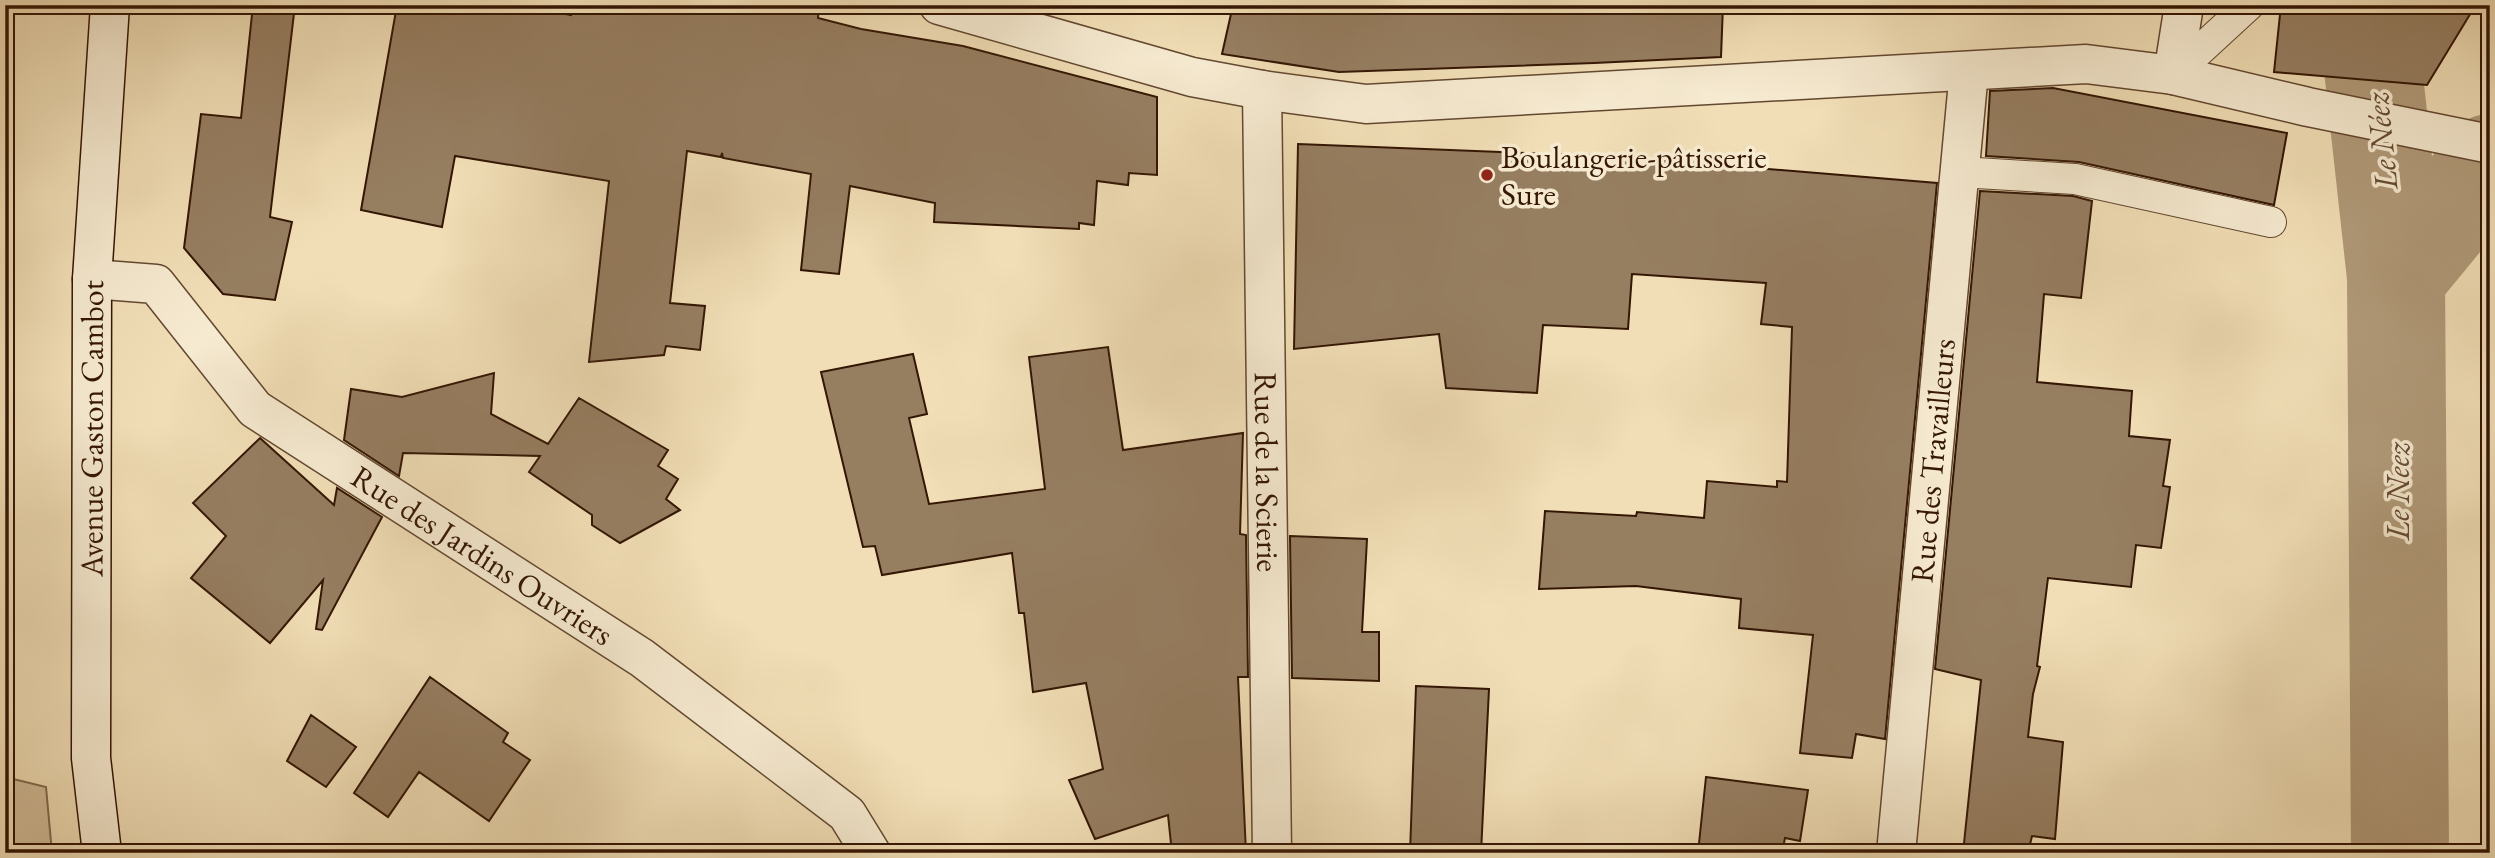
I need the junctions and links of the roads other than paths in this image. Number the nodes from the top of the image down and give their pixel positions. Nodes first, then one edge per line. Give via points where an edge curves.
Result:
1 (110, 5) edge
2 (939, 5) edge
3 (2184, 5) edge
4 (2249, 5) edge
5 (1969, 71) junction
6 (2174, 75) junction
7 (1262, 90) junction
8 (2490, 144) edge
9 (1960, 172) junction
10 (2271, 222) dead end
11 (92, 279) junction
12 (102, 853) edge
13 (871, 853) edge
14 (1272, 853) edge
15 (1896, 853) edge

1 - 11 street, Avenue Gaston Cambot
2 - 7 street via 1192,77
3 - 6 street
4 - 6 lane
5 - 6 street via 2086,64
5 - 7 street via 1366,104
5 - 9 street, Rue des Travailleurs
6 - 8 street
7 - 14 street, Rue de la Scierie
9 - 10 lane via 2075,179
9 - 15 street, Rue des Travailleurs
11 - 12 street, Avenue Gaston Cambot via 91,758
11 - 13 street, Rue des Jardins Ouvriers via 156,284 255,409 642,658 847,814

